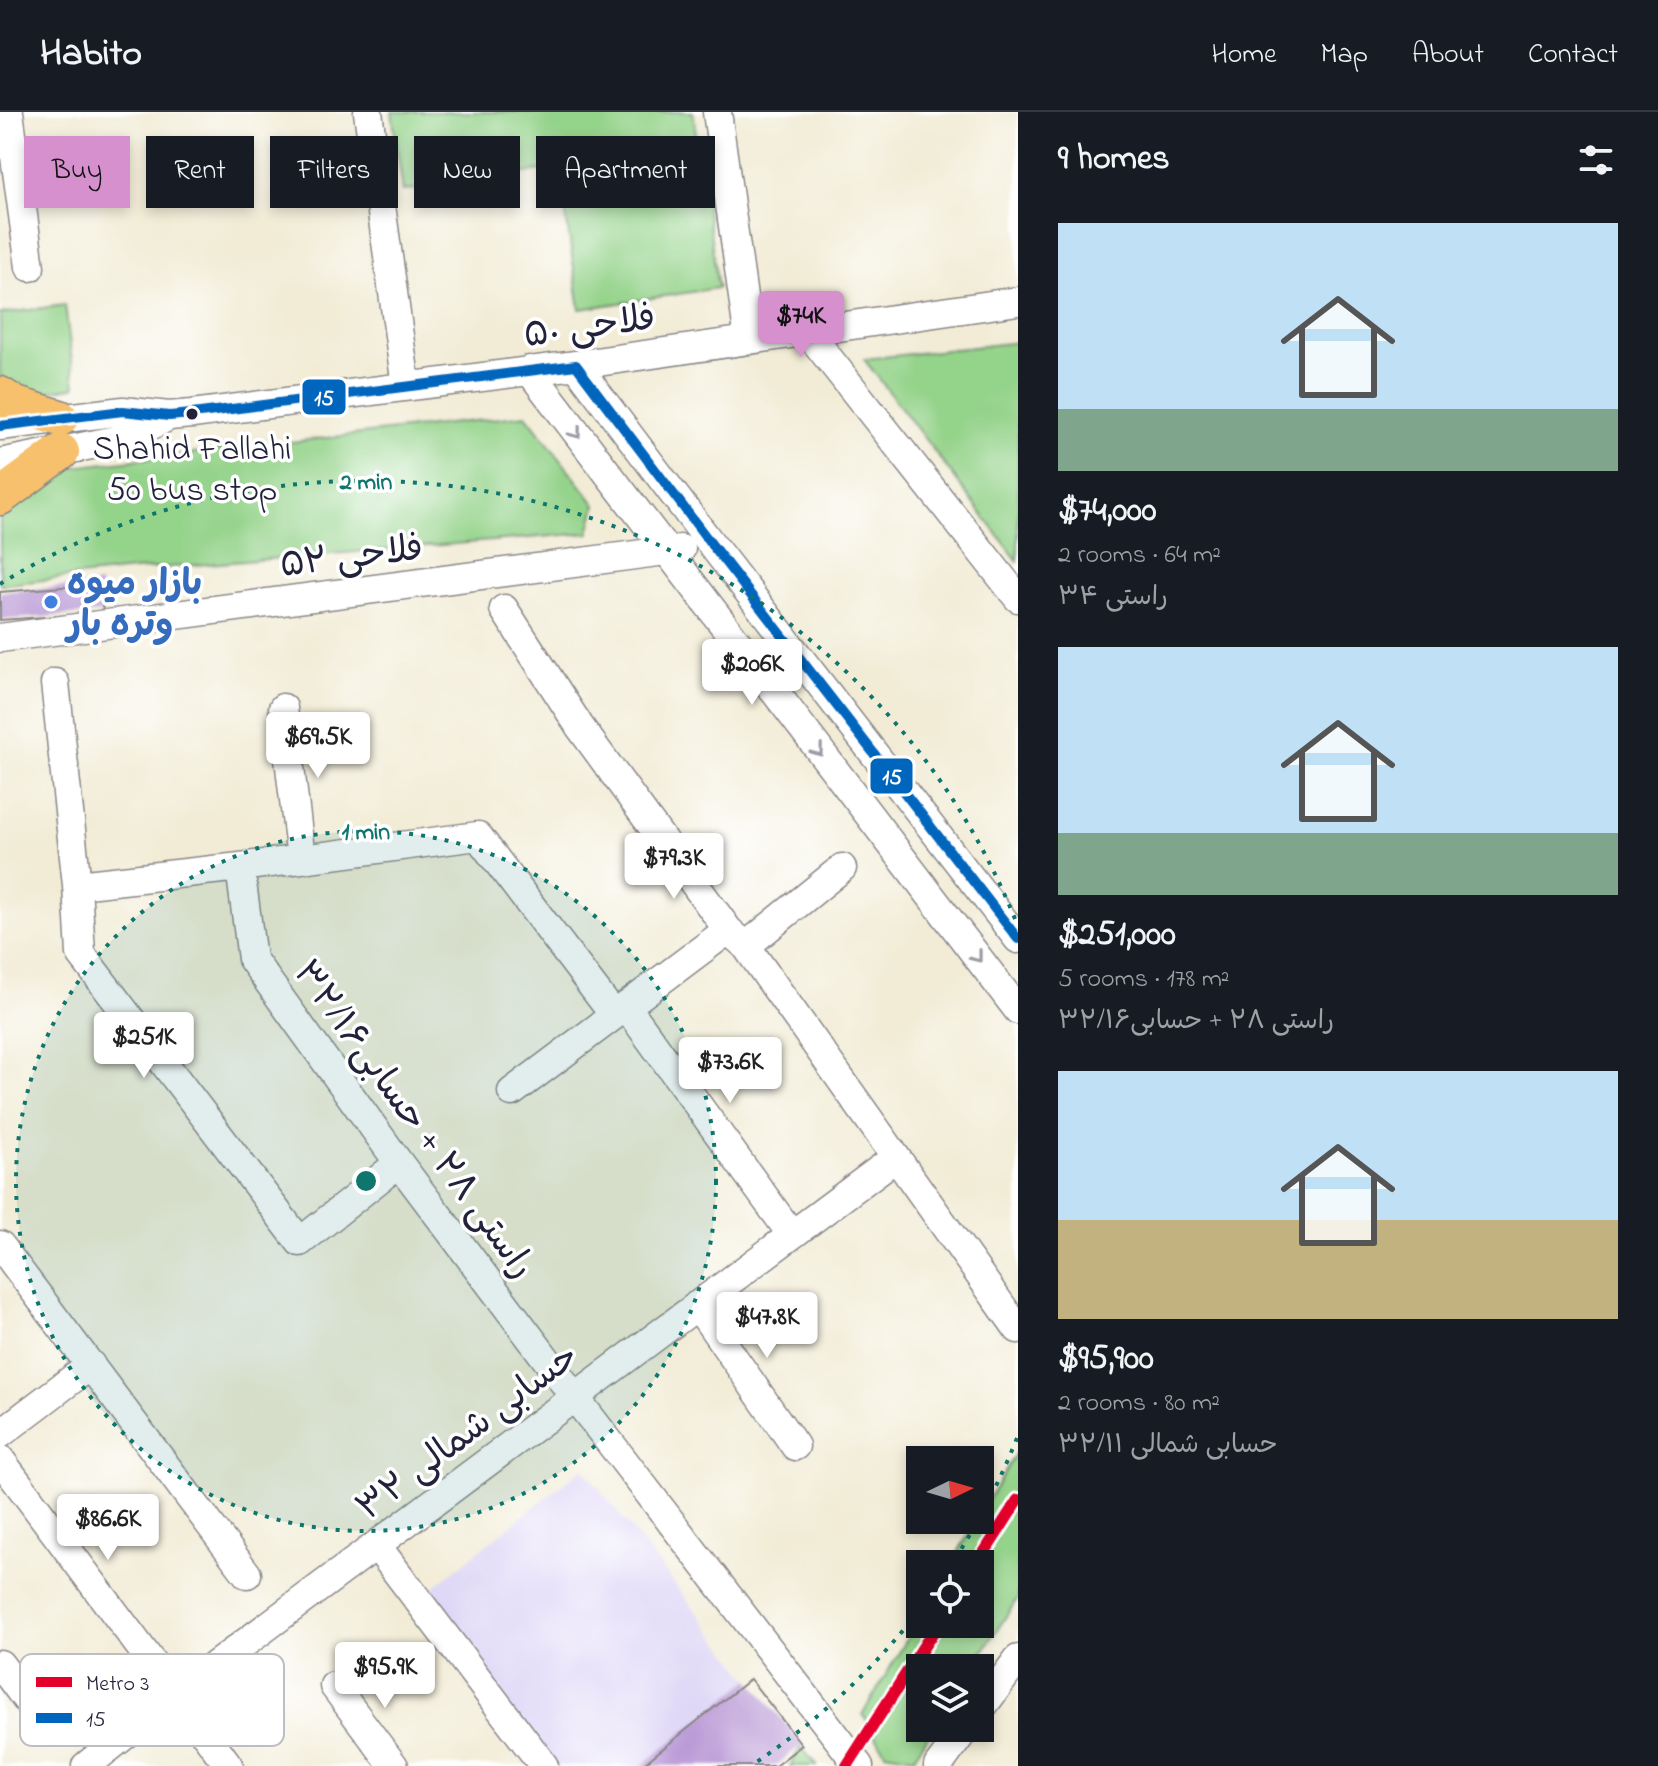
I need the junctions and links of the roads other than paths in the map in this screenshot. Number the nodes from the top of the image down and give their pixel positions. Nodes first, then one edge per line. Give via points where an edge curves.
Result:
1 (9, 112) edge
2 (368, 112) edge
3 (717, 112) edge
4 (30, 267) dead end
5 (1018, 301) edge
6 (807, 331) junction
7 (749, 340) junction
8 (576, 365) junction
9 (529, 370) junction
10 (406, 386) junction
11 (0, 395) edge
12 (0, 426) edge
13 (61, 435) junction
14 (0, 463) edge
15 (0, 497) edge
16 (712, 545) junction
17 (665, 551) junction
18 (1018, 598) edge
19 (504, 609) dead end
20 (0, 638) edge
21 (55, 683) dead end
22 (283, 708) dead end
23 (301, 859) junction
24 (240, 867) junction
25 (842, 868) dead end
26 (77, 885) junction
27 (737, 938) junction
28 (1018, 939) edge
29 (1018, 1010) edge
30 (620, 1011) junction
31 (512, 1092) dead end
32 (895, 1158) junction
33 (399, 1163) junction
34 (792, 1235) junction
35 (0, 1245) edge
36 (697, 1305) junction
37 (1018, 1329) edge
38 (91, 1365) junction
39 (574, 1396) junction
40 (0, 1434) edge
41 (795, 1446) dead end
42 (0, 1459) edge
43 (376, 1545) junction
44 (247, 1574) dead end
45 (143, 1654) edge
46 (230, 1654) edge
47 (1018, 1659) edge
48 (0, 1664) edge
49 (334, 1686) dead end
50 (20, 1691) edge
51 (994, 1691) edge
52 (956, 1742) edge
53 (111, 1746) edge
54 (213, 1746) edge
55 (86, 1766) edge
56 (229, 1766) edge
57 (394, 1766) edge
58 (544, 1766) edge
59 (859, 1766) edge
60 (938, 1766) edge

1 - 4 street
2 - 10 street
3 - 7 street
5 - 6 street, فلاحی ۵۰
6 - 7 street, فلاحی ۵۰
6 - 18 street
7 - 8 street, فلاحی ۵۰
8 - 9 street, فلاحی ۵۰
8 - 16 street
9 - 10 street, فلاحی ۵۰
9 -> 17 street
10 - 13 street, فلاحی ۵۰ via 169,416 123,411
11 - 13 main road
12 - 13 street, فلاحی ۵۰
13 - 14 street, فلاحی ۵۰
13 - 15 main road
16 - 17 street, فلاحی ۵۲
16 - 28 street
17 - 20 street, فلاحی ۵۲
17 -> 29 street
19 - 27 street via 580,727
21 - 26 street
22 - 23 street
23 - 24 street
23 - 30 street via 478,836
24 - 26 street
24 - 33 street, راستی ۲۸ + حسابی۳۲/۱۶ via 252,959
25 - 27 street
26 - 33 street via 81,954 300,1242
27 - 30 street
27 - 32 street
30 - 31 street
30 - 34 street
32 - 34 street, حسابی شمالی ۳۲
32 - 37 street
33 - 39 street, راستی ۲۸ + حسابی۳۲/۱۶
34 - 36 street, حسابی شمالی ۳۲
35 - 38 street
36 - 39 street, حسابی شمالی ۳۲
36 - 41 street
38 - 40 street
38 - 44 street
39 - 43 street, حسابی شمالی ۳۲
39 - 59 street, راستی ۲۸ + حسابی۳۲/۱۶
42 - 45 street
43 - 46 street, حسابی شمالی ۳۲
43 - 58 street
47 - 51 street
48 - 50 street
49 - 57 street
52 - 60 street
53 - 55 street, حسابی شمالی ۳۲
54 - 56 street

